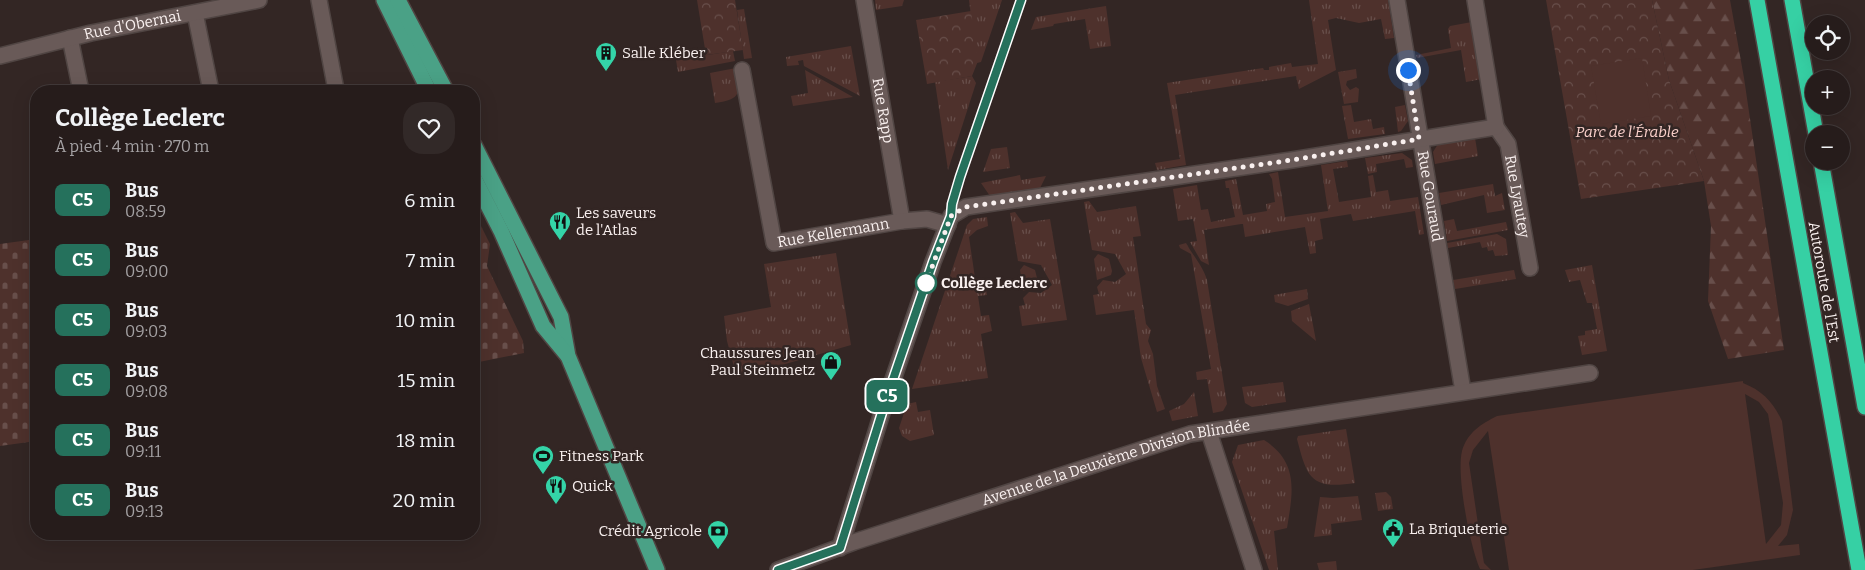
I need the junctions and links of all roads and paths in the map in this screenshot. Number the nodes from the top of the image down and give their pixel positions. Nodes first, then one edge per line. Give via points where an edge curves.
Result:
1 (259, 0) edge
2 (319, 0) edge
3 (384, 0) edge
4 (398, 0) edge
5 (864, 0) edge
6 (1397, 0) edge
7 (1475, 0) edge
8 (1757, 0) edge
9 (1792, 0) edge
10 (195, 13) junction
11 (70, 38) junction
12 (0, 56) edge
13 (742, 70) dead end
14 (80, 85) edge
15 (210, 85) edge
16 (335, 85) edge
17 (426, 85) edge
18 (443, 85) edge
19 (1814, 125) edge
20 (1496, 128) junction
21 (1419, 139) junction
22 (480, 157) edge
23 (1823, 170) edge
24 (480, 190) edge
25 (950, 220) junction
26 (902, 221) junction
27 (1530, 268) dead end
28 (568, 356) junction
29 (1590, 372) dead end
30 (1464, 391) junction
31 (1865, 407) edge
32 (1209, 432) junction
33 (840, 548) junction
34 (657, 570) edge
35 (778, 570) edge
36 (1254, 570) edge
37 (1859, 570) edge

1 - 10 street, Rue d'Obernai
2 - 16 street
3 - 17 main road
4 - 18 main road
5 - 26 street, Rue Rapp
6 - 21 street, Rue Gouraud
7 - 20 street, Rue Lyautey
8 - 37 highway, Autoroute de l’Est
9 - 19 highway
10 - 11 street, Rue d'Obernai
10 - 15 street, Rue d'Obernai
11 - 12 street, Rue d'Obernai
11 - 14 street, Rue d'Obernai
13 - 26 street, Rue Kellermann via 774,243
20 - 21 street
20 - 27 street, Rue Lyautey via 1508,144
21 - 25 street via 966,207
21 - 30 street, Rue Gouraud
22 - 28 main road via 561,317
23 - 31 highway, Autoroute de l’Est
24 - 28 main road via 543,326
25 - 26 street, Rue Kellermann
25 - 33 street via 885,403
28 - 34 main road
29 - 30 street, Avenue de la Deuxième Division Blindée
30 - 32 street, Avenue de la Deuxième Division Blindée
32 - 33 street, Avenue de la Deuxième Division Blindée via 1190,434
32 - 36 street
33 - 35 street, Avenue de la Deuxième Division Blindée

